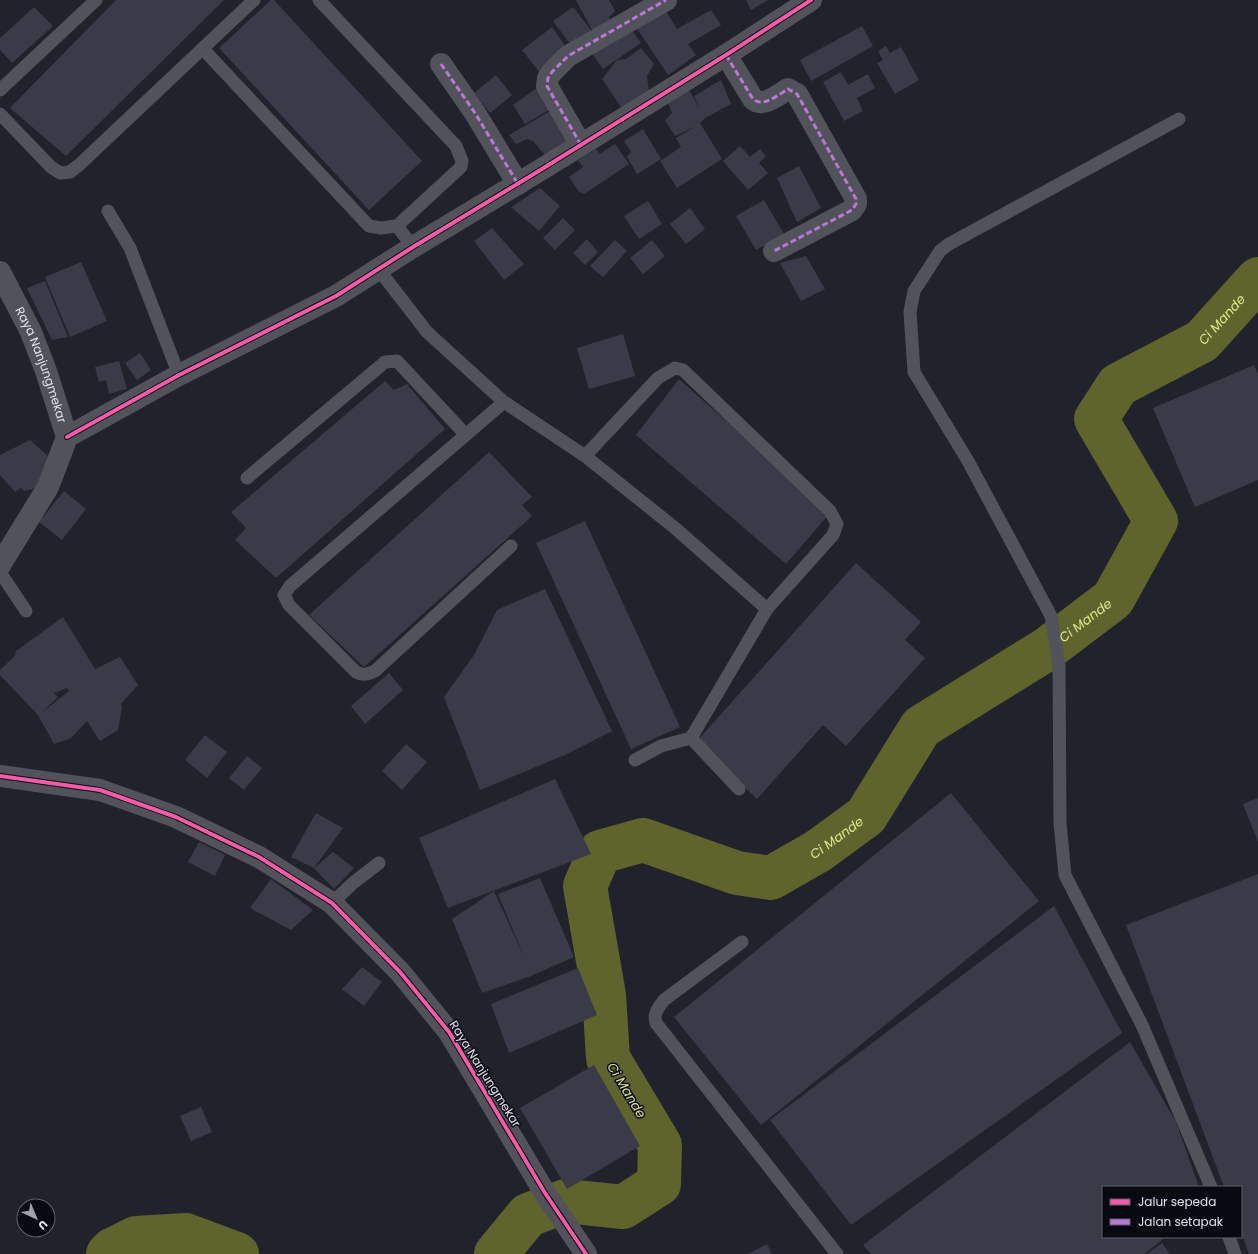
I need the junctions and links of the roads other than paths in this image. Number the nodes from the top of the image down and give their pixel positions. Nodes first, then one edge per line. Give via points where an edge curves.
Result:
1 (96, 0) edge
2 (254, 0) edge
3 (319, 0) edge
4 (666, 0) edge
5 (811, 0) edge
6 (203, 50) junction
7 (726, 55) junction
8 (441, 64) dead end
9 (0, 90) edge
10 (0, 114) edge
11 (1179, 118) dead end
12 (581, 145) junction
13 (518, 184) junction
14 (108, 211) dead end
15 (397, 226) junction
16 (413, 246) junction
17 (774, 251) dead end
18 (378, 270) junction
19 (0, 272) edge
20 (179, 375) junction
21 (504, 402) junction
22 (466, 435) junction
23 (67, 437) junction
24 (585, 456) junction
25 (247, 478) dead end
26 (511, 546) dead end
27 (0, 565) edge
28 (0, 572) edge
29 (767, 609) junction
30 (26, 611) dead end
31 (690, 738) junction
32 (635, 760) dead end
33 (0, 776) edge
34 (739, 789) dead end
35 (379, 863) dead end
36 (332, 903) junction
37 (742, 942) dead end
38 (1211, 1186) edge
39 (1229, 1238) edge
40 (586, 1254) edge
41 (837, 1254) edge
42 (1235, 1254) edge

1 - 9 lane
2 - 6 lane
3 - 15 lane via 456,146 462,161 461,168
4 - 12 street via 568,56 548,78 547,86
5 - 7 street
6 - 10 lane via 70,172 60,173 51,167
6 - 15 lane via 369,226
7 - 12 street
7 - 17 street via 757,102 763,103 788,89 797,94 856,199 852,210
8 - 13 street via 475,113
11 - 38 lane via 949,244 940,251 914,292 910,312 914,372 968,461 1051,616 1059,665 1060,823 1065,875 1142,1025
12 - 13 street
13 - 16 street
14 - 20 lane via 130,248
15 - 16 lane
16 - 18 street
18 - 20 street via 336,296
18 - 21 lane via 427,332
19 - 23 street, Raya Nanjungmekar via 32,332
20 - 23 street
21 - 22 lane
21 - 24 lane
22 - 25 lane via 397,361 385,362
22 - 26 lane via 290,586 284,595 289,604 353,670 361,675 368,674
23 - 27 street, Raya Nanjungmekar via 48,487
24 - 29 lane via 674,528
24 - 29 lane via 661,376 675,368 689,374 830,511 837,524 833,535
28 - 30 lane
29 - 31 lane
31 - 32 lane via 662,746
31 - 34 lane
33 - 36 street, Raya Nanjungmekar via 100,790 176,817 259,857
35 - 36 lane via 357,879
36 - 40 street, Raya Nanjungmekar via 400,972 449,1032 545,1193
37 - 41 lane via 664,1000 654,1018
39 - 42 lane

